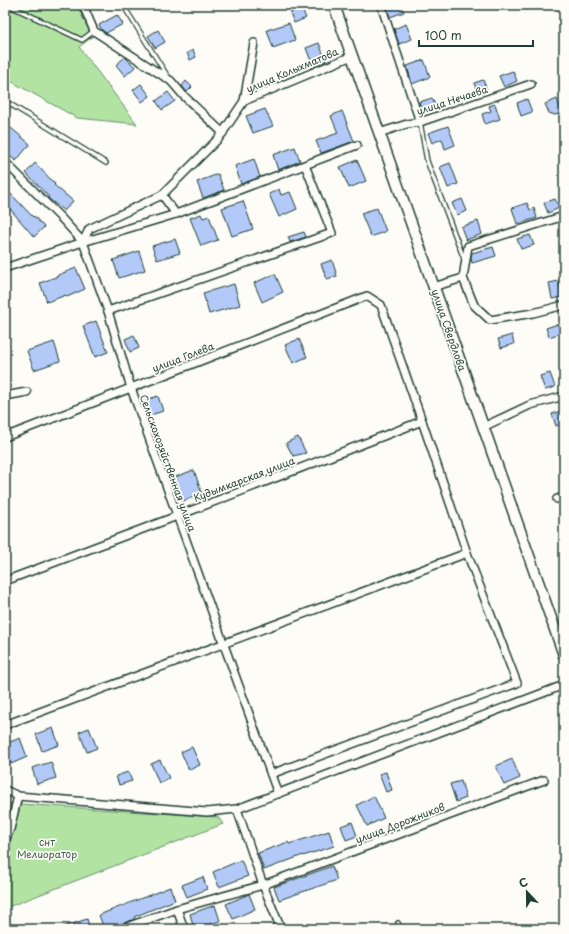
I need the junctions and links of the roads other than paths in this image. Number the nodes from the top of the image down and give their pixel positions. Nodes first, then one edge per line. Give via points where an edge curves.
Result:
1 (8, 5) edge
2 (83, 5) edge
3 (123, 5) edge
4 (334, 5) edge
5 (381, 5) edge
6 (94, 31) junction
7 (254, 44) dead end
8 (352, 56) junction
9 (171, 81) junction
10 (531, 84) dead end
11 (5, 101) edge
12 (244, 101) junction
13 (420, 122) junction
14 (223, 133) junction
15 (379, 133) junction
16 (357, 146) dead end
17 (5, 162) edge
18 (106, 163) dead end
19 (306, 165) junction
20 (162, 195) junction
21 (176, 214) junction
22 (564, 216) edge
23 (83, 242) junction
24 (465, 262) junction
25 (5, 268) edge
26 (463, 278) junction
27 (433, 287) junction
28 (564, 305) edge
29 (108, 311) junction
30 (131, 388) junction
31 (27, 392) dead end
32 (5, 396) edge
33 (564, 396) edge
34 (422, 421) junction
35 (483, 427) junction
36 (5, 437) edge
37 (177, 516) junction
38 (467, 553) junction
39 (5, 580) edge
40 (223, 645) junction
41 (564, 655) edge
42 (564, 685) edge
43 (5, 725) edge
44 (271, 774) junction
45 (544, 780) dead end
46 (5, 790) edge
47 (278, 794) junction
48 (18, 796) junction
49 (237, 809) junction
50 (5, 841) edge
51 (263, 885) junction
52 (177, 909) junction
53 (398, 923) dead end
54 (121, 929) edge
55 (184, 929) edge
56 (281, 929) edge
57 (401, 929) edge

1 - 6 lane via 82,40
2 - 6 street
3 - 9 lane
4 - 8 main road, улица Свердлова
5 - 13 street
6 - 9 street
7 - 12 street
8 - 12 street, улица Колыхматова
8 - 15 main road, улица Свердлова
9 - 14 street
10 - 13 street, улица Нечаева
11 - 18 lane
12 - 14 street, улица Колыхматова
13 - 15 street, улица Нечаева
13 - 24 lane via 427,161
14 - 20 street, улица Колыхматова
15 - 27 main road, улица Свердлова
16 - 19 street
17 - 23 street, Сельскохозяйственная улица
19 - 21 street
19 - 29 street via 332,233
20 - 21 street
20 - 23 street, улица Колыхматова via 89,229
21 - 23 street
22 - 24 street via 468,246
23 - 25 street
23 - 29 street, Сельскохозяйственная улица
24 - 26 street
26 - 27 street
26 - 28 street via 474,305 490,320
27 - 35 main road, улица Свердлова
29 - 30 street, Сельскохозяйственная улица
30 - 34 street, улица Голева via 368,296 382,305
30 - 36 street, улица Голева
30 - 37 street, Сельскохозяйственная улица
31 - 32 street
33 - 35 street via 530,405
34 - 37 street, Кудымкарская улица
34 - 38 street
35 - 41 main road, улица Свердлова
37 - 39 street, Кудымкарская улица
37 - 40 street, Сельскохозяйственная улица
38 - 40 street
38 - 44 street via 517,683
40 - 43 street
40 - 44 street, Сельскохозяйственная улица
42 - 47 street
44 - 47 street, Сельскохозяйственная улица
45 - 51 street, улица Дорожников
46 - 48 street
47 - 49 street
48 - 49 street via 207,812
48 - 50 street
49 - 51 street
51 - 52 street, улица Дорожников
51 - 56 street
52 - 54 street, улица Дорожников
52 - 55 street
53 - 57 lane

